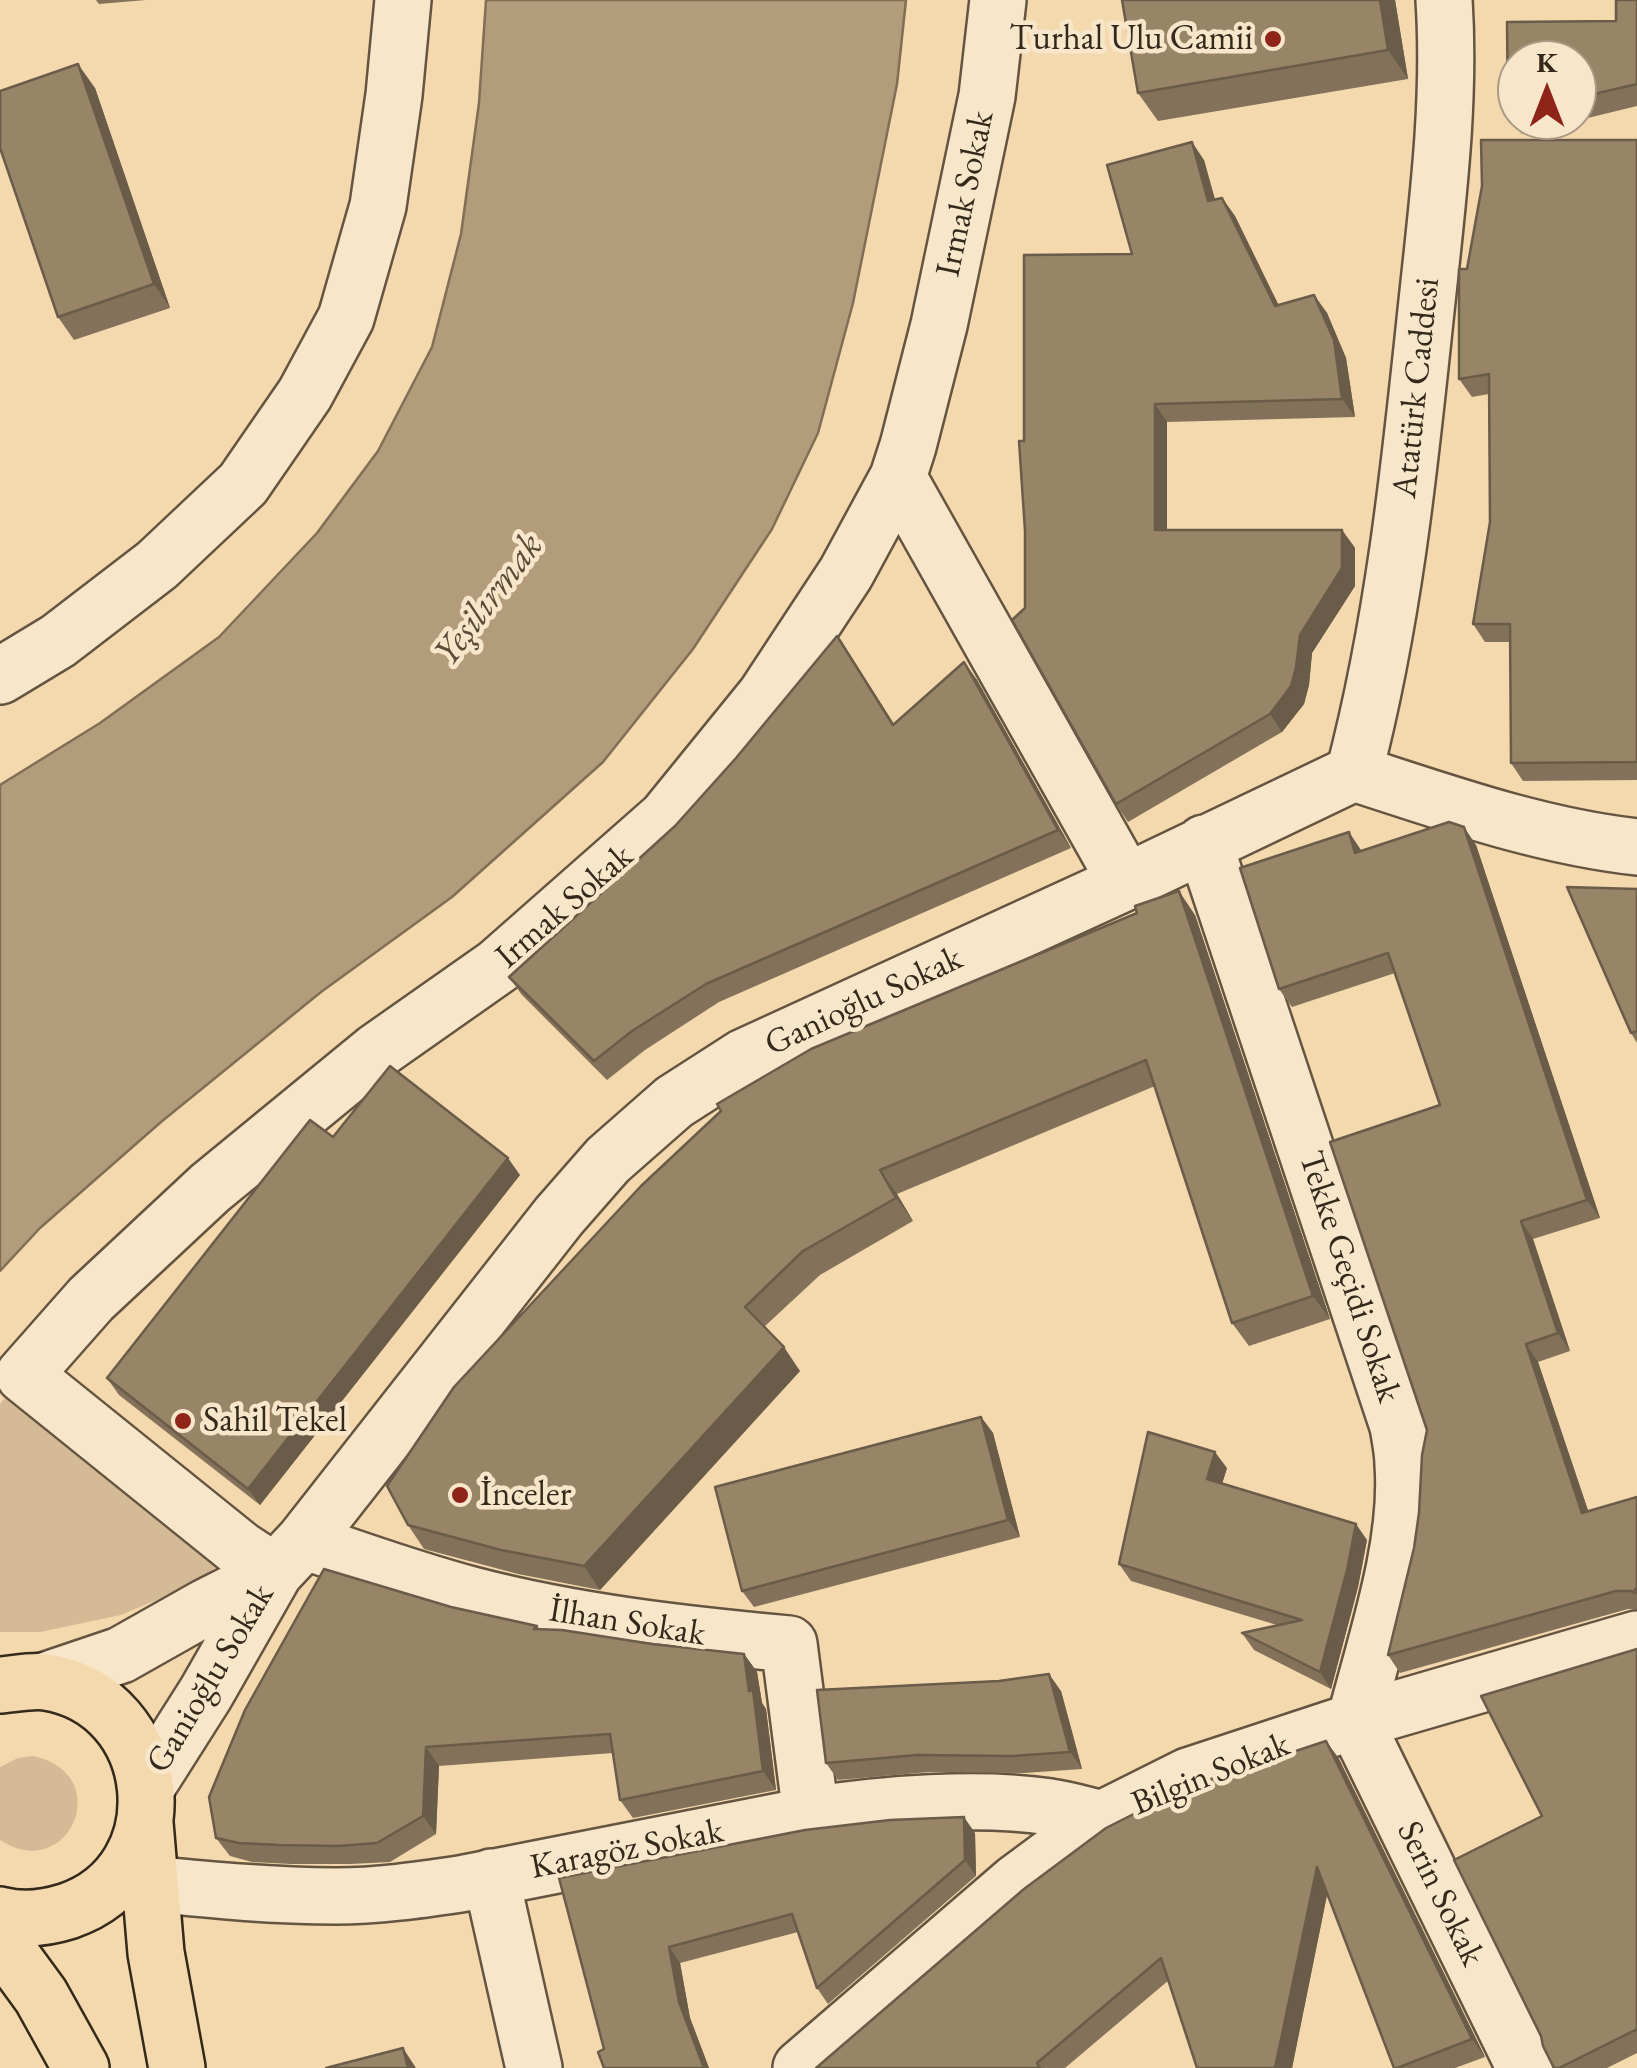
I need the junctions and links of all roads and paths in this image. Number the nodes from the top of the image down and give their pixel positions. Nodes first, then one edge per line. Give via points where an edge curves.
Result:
1 (403, 0) edge
2 (998, 0) edge
3 (1444, 0) edge
4 (898, 477) junction
5 (0, 676) edge
6 (1354, 773) junction
7 (1204, 844) junction
8 (1637, 847) edge
9 (1126, 882) junction
10 (289, 1557) junction
11 (1637, 1638) edge
12 (22, 1683) edge
13 (1355, 1721) junction
14 (146, 1804) junction
15 (811, 1815) junction
16 (1102, 1819) junction
17 (491, 1877) junction
18 (151, 1884) junction
19 (0, 1915) edge
20 (0, 1940) edge
21 (81, 2068) edge
22 (177, 2068) edge
23 (534, 2068) edge
24 (801, 2068) edge
25 (1525, 2068) edge

1 - 5 street via 378,206 346,318 305,394 243,484 157,565
2 - 4 street, Irmak Sokak via 987,96
3 - 6 street, Atatürk Caddesi via 1444,139 1408,482 1392,602
4 - 9 street
4 - 10 street, Irmak Sokak via 846,574 765,696 666,818 498,966 377,1051 210,1188 91,1299 24,1376 240,1549
6 - 7 street, Ganioğlu Sokak
6 - 8 street via 1501,820
7 - 9 street, Ganioğlu Sokak
7 - 13 street, Tekke Geçidi Sokak via 1398,1426 1404,1467 1396,1561
9 - 10 street, Ganioğlu Sokak via 744,1057 674,1102 608,1160 559,1216
10 - 12 street, Ganioğlu Sokak via 122,1655
10 - 14 street, Ganioğlu Sokak
10 - 15 street, İlhan Sokak via 572,1618 789,1644
11 - 13 street, Bilgin Sokak
12 - 14 main road via 74,1691 102,1706 139,1756
13 - 16 street, Bilgin Sokak via 1188,1776
13 - 25 street, Serin Sokak
14 - 18 main road
14 - 19 main road via 133,1856 112,1886 47,1918
15 - 16 street, Karagöz Sokak via 1002,1803
15 - 17 street, Karagöz Sokak
16 - 24 street, Bilgin Sokak
17 - 18 street, Karagöz Sokak via 338,1896
17 - 23 street
18 - 22 main road
20 - 21 main road

